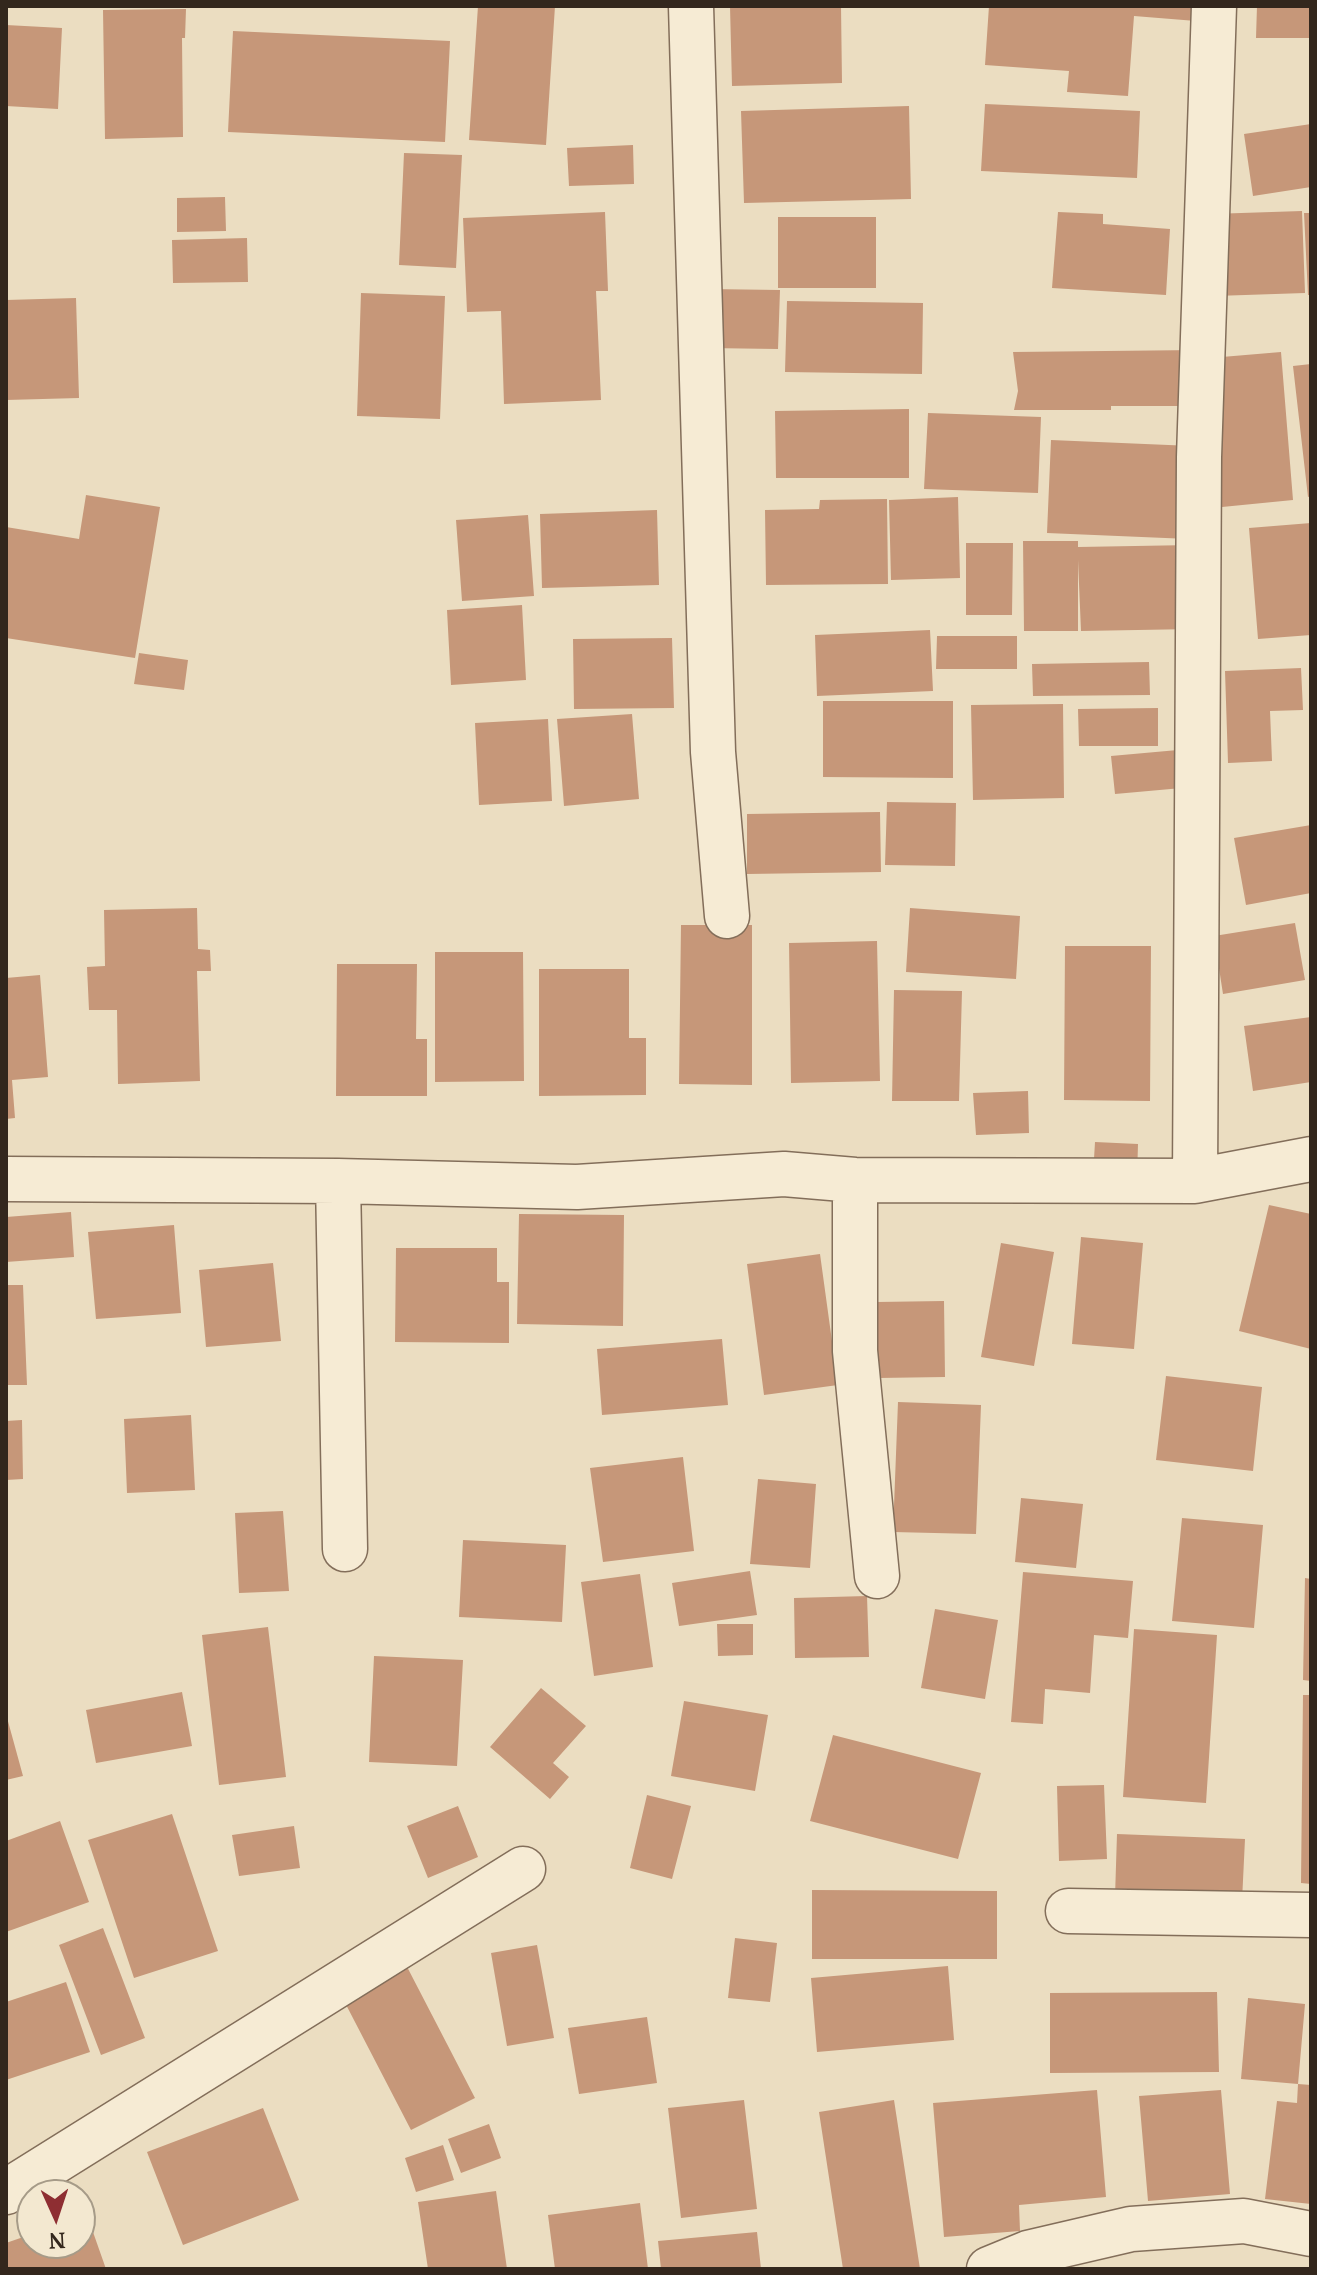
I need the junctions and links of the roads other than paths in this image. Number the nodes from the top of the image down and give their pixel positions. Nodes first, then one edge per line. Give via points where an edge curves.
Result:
1 (691, 6) edge
2 (1214, 6) edge
3 (727, 916) dead end
4 (1311, 1159) edge
5 (6, 1179) edge
6 (855, 1180) junction
7 (338, 1181) junction
8 (1195, 1181) junction
9 (345, 1549) dead end
10 (877, 1576) dead end
11 (523, 1869) dead end
12 (1068, 1911) dead end
13 (1311, 1915) edge
14 (6, 2192) edge
15 (1311, 2234) edge
16 (989, 2269) edge

1 - 3 street via 713,752
2 - 8 street via 1199,457
4 - 8 street
5 - 7 street
6 - 7 street via 784,1174 577,1187
6 - 8 street
6 - 10 street via 855,1351
7 - 9 street
11 - 14 street
12 - 13 street
15 - 16 street via 1244,2221 1131,2229 1028,2253

